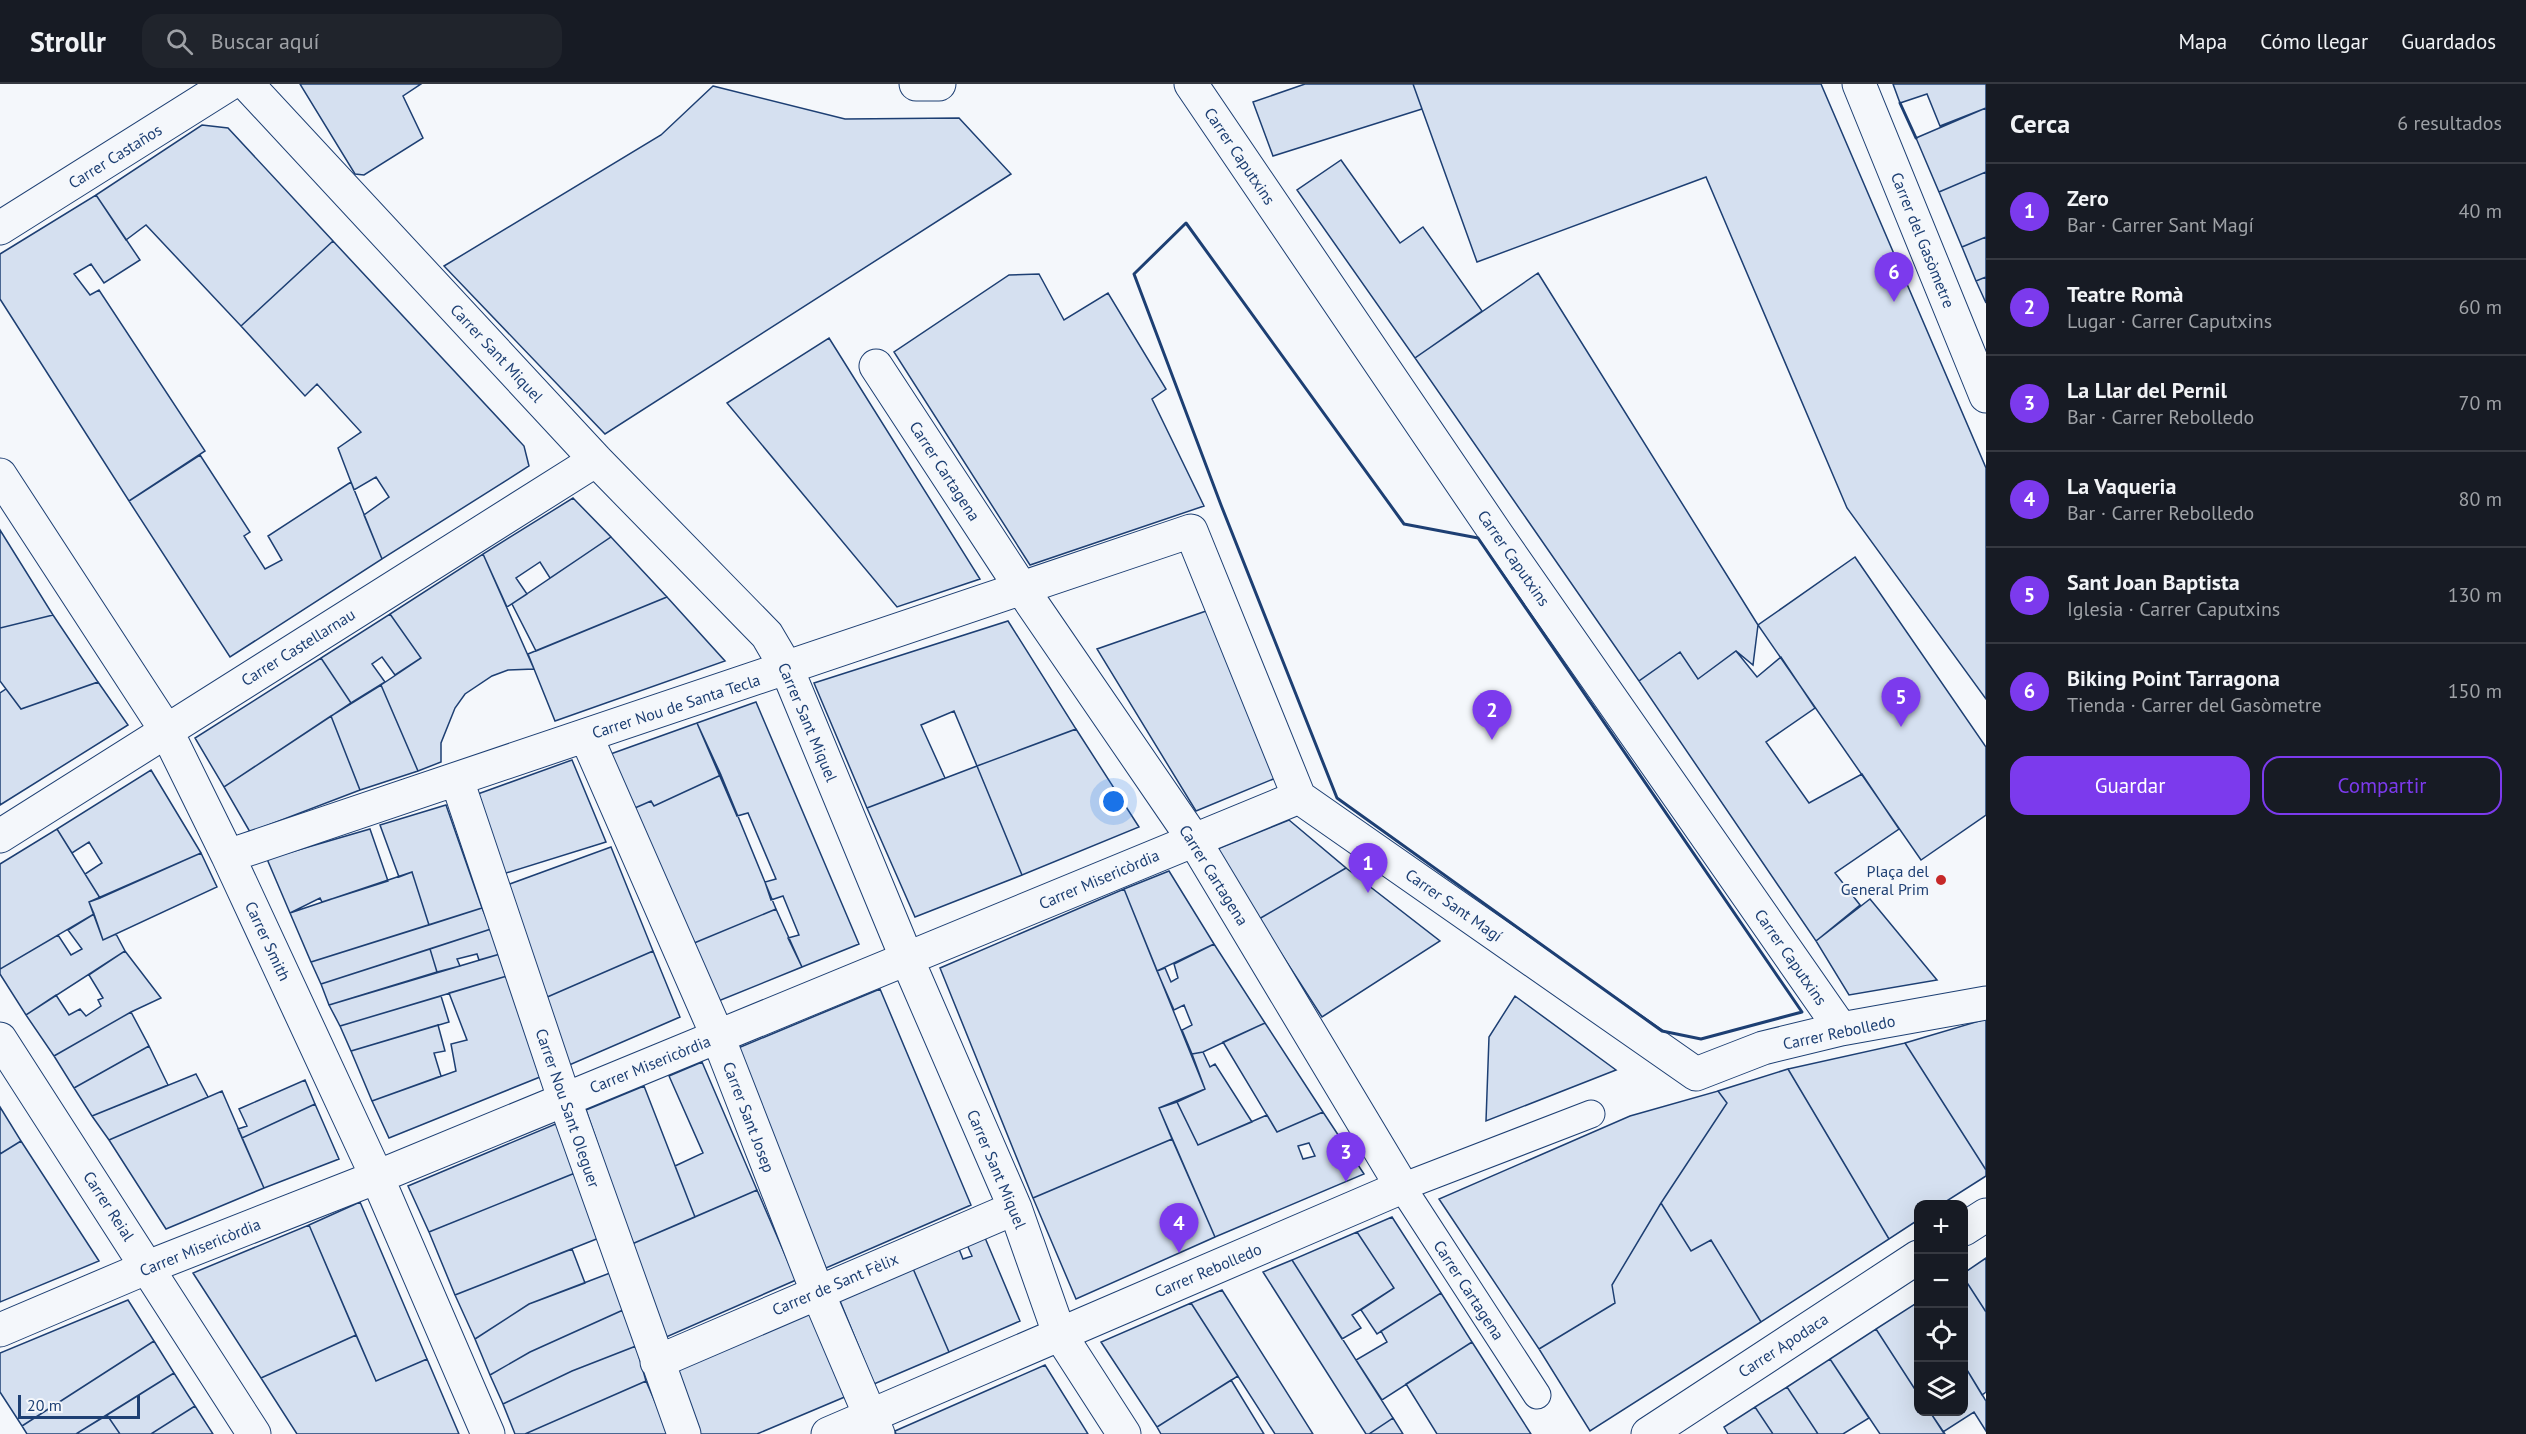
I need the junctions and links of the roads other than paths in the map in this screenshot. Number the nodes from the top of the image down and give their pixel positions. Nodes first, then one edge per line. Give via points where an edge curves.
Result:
1 (229, 84) edge
2 (247, 84) edge
3 (916, 84) edge
4 (939, 84) edge
5 (1191, 84) edge
6 (1859, 84) edge
7 (0, 228) edge
8 (876, 366) dead end
9 (1986, 396) edge
10 (596, 460) junction
11 (0, 474) edge
12 (1022, 589) junction
13 (788, 669) junction
14 (166, 730) junction
15 (586, 736) junction
16 (457, 780) junction
17 (1299, 797) junction
18 (0, 836) edge
19 (1194, 840) junction
20 (228, 856) junction
21 (907, 959) junction
22 (1986, 1003) edge
23 (1841, 1029) junction
24 (718, 1037) junction
25 (0, 1039) edge
26 (1695, 1074) joint
27 (564, 1098) junction
28 (1591, 1114) dead end
29 (377, 1177) junction
30 (1402, 1187) junction
31 (1015, 1208) junction
32 (1986, 1215) edge
33 (1968, 1226) edge
34 (1914, 1260) edge
35 (148, 1267) junction
36 (817, 1291) junction
37 (0, 1330) edge
38 (1059, 1333) junction
39 (657, 1362) junction
40 (1537, 1395) dead end
41 (873, 1424) edge
42 (254, 1434) edge
43 (488, 1434) edge
44 (684, 1434) edge
45 (828, 1434) edge
46 (1125, 1434) edge
47 (1648, 1434) edge

1 - 7 street, Carrer Castaños
2 - 10 street, Carrer Sant Miquel
3 - 4 street
5 - 23 street, Carrer Caputxins via 1497,535
6 - 9 street, Carrer del Gasòmetre
8 - 12 street, Carrer Cartagena
10 - 13 street, Carrer Sant Miquel via 767,636
10 - 14 street, Carrer Castellarnau
11 - 14 street, Carrer Smith
12 - 13 street, Carrer Nou de Santa Tecla
12 - 17 street, Carrer Nou de Santa Tecla via 1191,531
12 - 19 street, Carrer Cartagena
13 - 15 street, Carrer Nou de Santa Tecla
13 - 21 street, Carrer Sant Miquel
14 - 18 street, Carrer Castellarnau
14 - 20 street, Carrer Smith
15 - 16 street, Carrer Nou de Santa Tecla
15 - 24 street, Carrer Sant Josep
16 - 20 street, Carrer Nou de Santa Tecla
16 - 27 street, Carrer Nou Sant Oleguer
17 - 19 street, Carrer Misericòrdia
17 - 26 street, Carrer Sant Magí
19 - 21 street, Carrer Misericòrdia
19 - 30 street, Carrer Cartagena
20 - 29 street, Carrer Smith
21 - 24 street, Carrer Misericòrdia
21 - 31 street, Carrer Sant Miquel
22 - 23 street, Carrer Rebolledo
23 - 26 street, Carrer Rebolledo via 1763,1048
24 - 27 street, Carrer Misericòrdia
24 - 36 street, Carrer Sant Josep
25 - 35 street, Carrer Reial
27 - 29 street, Carrer Misericòrdia
27 - 39 street, Carrer Nou Sant Oleguer
28 - 30 street, Carrer Rebolledo
29 - 35 street, Carrer Misericòrdia
29 - 43 street, Carrer Smith
30 - 38 street, Carrer Rebolledo
30 - 40 street, Carrer Cartagena
31 - 36 street, Carrer de Sant Fèlix
31 - 38 street, Carrer Sant Miquel
32 - 33 street
34 - 47 street, Carrer Apodaca
35 - 37 street, Carrer Misericòrdia
35 - 42 street, Carrer Reial
36 - 39 street, Carrer de Sant Fèlix
36 - 41 street, Carrer Sant Josep
38 - 41 street, Carrer Rebolledo
38 - 46 street, Carrer Sant Miquel
39 - 44 street, Carrer Nou Sant Oleguer
41 - 45 street, Carrer Rebolledo

